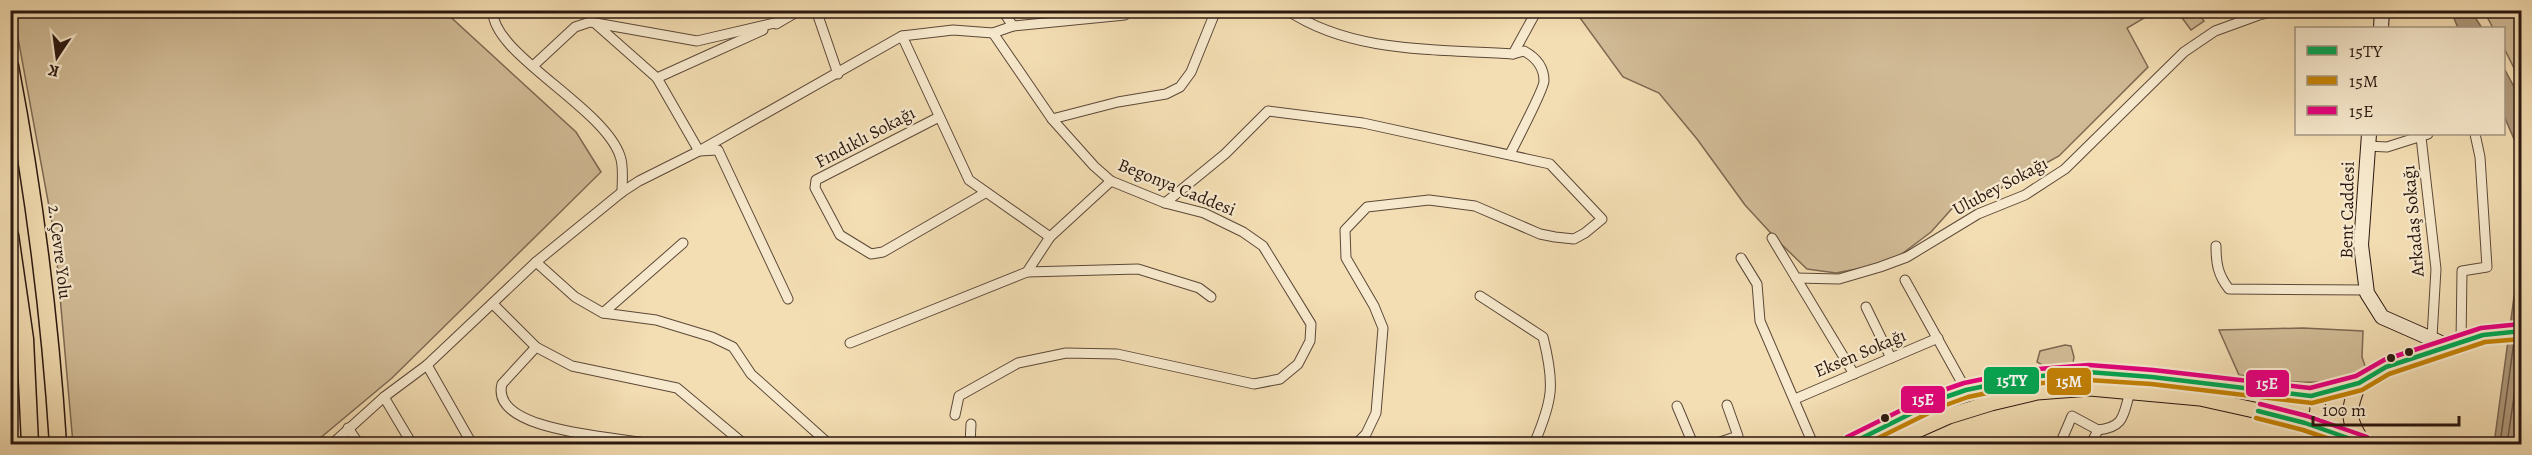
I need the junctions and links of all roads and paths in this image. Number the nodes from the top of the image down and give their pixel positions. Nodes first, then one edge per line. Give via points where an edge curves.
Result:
1 (493, 10) edge
2 (800, 10) edge
3 (816, 10) edge
4 (1002, 10) edge
5 (1128, 10) edge
6 (1216, 10) edge
7 (1287, 10) edge
8 (1537, 10) edge
9 (2280, 10) edge
10 (2382, 10) edge
11 (779, 22) junction
12 (597, 25) junction
13 (1013, 26) junction
14 (2381, 27) edge
15 (993, 33) junction
16 (903, 36) junction
17 (1513, 54) junction
18 (10, 66) edge
19 (533, 66) junction
20 (838, 74) junction
21 (657, 78) junction
22 (939, 117) junction
23 (1052, 119) junction
24 (2425, 135) edge
25 (2475, 135) edge
26 (2368, 140) edge
27 (699, 151) junction
28 (1510, 154) junction
29 (622, 179) junction
30 (639, 181) junction
31 (1110, 181) junction
32 (622, 192) junction
33 (985, 193) junction
34 (1165, 203) junction
35 (10, 235) edge
36 (1050, 237) junction
37 (1772, 238) dead end
38 (683, 243) dead end
39 (2216, 246) dead end
40 (1741, 258) dead end
41 (536, 262) junction
42 (1027, 272) junction
43 (1796, 278) junction
44 (1905, 280) dead end
45 (2366, 290) junction
46 (1480, 296) dead end
47 (1211, 297) dead end
48 (788, 299) dead end
49 (493, 303) junction
50 (1866, 307) dead end
51 (603, 313) junction
52 (2522, 331) edge
53 (2432, 337) junction
54 (1938, 338) junction
55 (850, 344) dead end
56 (2456, 345) junction
57 (536, 347) junction
58 (1891, 358) junction
59 (427, 364) junction
60 (1854, 374) junction
61 (2359, 383) junction
62 (1966, 390) junction
63 (2130, 392) junction
64 (2311, 396) junction
65 (384, 397) junction
66 (1795, 399) junction
67 (1677, 405) dead end
68 (1727, 405) dead end
69 (955, 415) dead end
70 (2305, 423) junction
71 (971, 424) dead end
72 (348, 428) junction
73 (2098, 430) junction
74 (30, 444) edge
75 (58, 444) edge
76 (332, 444) edge
77 (359, 444) edge
78 (412, 444) edge
79 (472, 444) edge
80 (651, 444) edge
81 (744, 444) edge
82 (829, 444) edge
83 (970, 444) edge
84 (1356, 444) edge
85 (1534, 444) edge
86 (1693, 444) edge
87 (1714, 444) edge
88 (1813, 444) edge
89 (1850, 444) edge
90 (1886, 444) edge
91 (2060, 444) edge
92 (2091, 444) edge
93 (2364, 444) edge

1 - 19 street via 497,32
2 - 11 street
3 - 20 street
4 - 13 street
5 - 13 street via 1125,15
6 - 23 street via 1191,72 1180,87 1166,94
7 - 17 street via 1336,33 1389,47
8 - 17 street
9 - 43 street, Ulubey Sokağı via 2215,31 2184,52 2066,169 2025,195 1978,214 1907,257 1880,267 1839,279
10 - 14 street
11 - 12 street via 697,40
11 - 21 street
12 - 19 street via 590,22 575,27
12 - 21 street
13 - 15 street
15 - 16 street via 953,30
15 - 23 street, Begonya Caddesi
16 - 20 street
16 - 22 street
17 - 28 street via 1524,51 1533,55 1544,82
18 - 75 highway, 2. Çevre Yolu via 46,292
19 - 29 street via 603,125 621,156
20 - 27 street
21 - 27 street
22 - 33 street via 969,180
22 - 33 street, Fındıklı Sokağı via 816,180 815,188 840,235 871,254 883,252
23 - 31 street, Begonya Caddesi
24 - 26 street via 2386,147
24 - 53 street, Arkadaş Sokağı via 2436,269
25 - 56 street via 2487,267 2462,271
26 - 45 street, Bent Caddesi via 2361,245
27 - 30 street
27 - 48 street via 718,150
28 - 34 street via 1363,123 1268,111 1225,154
28 - 84 street via 1550,164 1602,219 1574,239 1540,234 1475,206 1429,200 1367,207 1345,230 1346,258 1383,328 1376,413
29 - 30 street
29 - 32 street
30 - 32 street
31 - 34 street, Begonya Caddesi
31 - 36 street
32 - 41 street
33 - 36 street
34 - 69 street, Begonya Caddesi via 1204,213 1263,246 1311,324 1310,341 1299,364 1280,379 1254,384 1117,354 1066,353 1018,363 960,396
35 - 74 highway via 25,339
36 - 42 street
37 - 43 street
38 - 51 street
39 - 45 street via 2220,276 2229,289
40 - 66 street via 1757,284 1760,321
41 - 49 street
41 - 51 street via 575,297
42 - 47 street via 1138,269 1199,288
42 - 55 street
43 - 60 street
44 - 54 street, Eksen Sokağı
45 - 53 street, Bent Caddesi via 2382,317
46 - 85 street via 1543,337 1552,390
49 - 57 street
49 - 59 street
50 - 58 street
51 - 82 street via 656,320 733,347 751,374
52 - 56 main road via 2483,335
53 - 56 street, Bent Caddesi
54 - 58 street, Eksen Sokağı
54 - 62 street, Eksen Sokağı
56 - 61 main road via 2386,367
57 - 80 street via 502,384 500,391 506,404 558,431
57 - 81 street via 572,366 677,388
58 - 60 street, Eksen Sokağı
59 - 65 street
59 - 79 street
60 - 66 street, Eksen Sokağı
61 - 64 main road
61 - 93 main road via 2349,413
62 - 64 main road via 2029,377 2088,372
62 - 89 main road
63 - 70 main road via 2200,398
63 - 73 street via 2120,422 2113,428
63 - 90 main road via 2090,388 2037,392 1949,416
64 - 70 main road via 2318,412
65 - 72 street
65 - 78 street
66 - 88 street
67 - 86 street
68 - 87 street via 1738,436
70 - 93 main road
71 - 83 street
72 - 76 street
72 - 77 street
73 - 91 street via 2072,416
73 - 92 street

